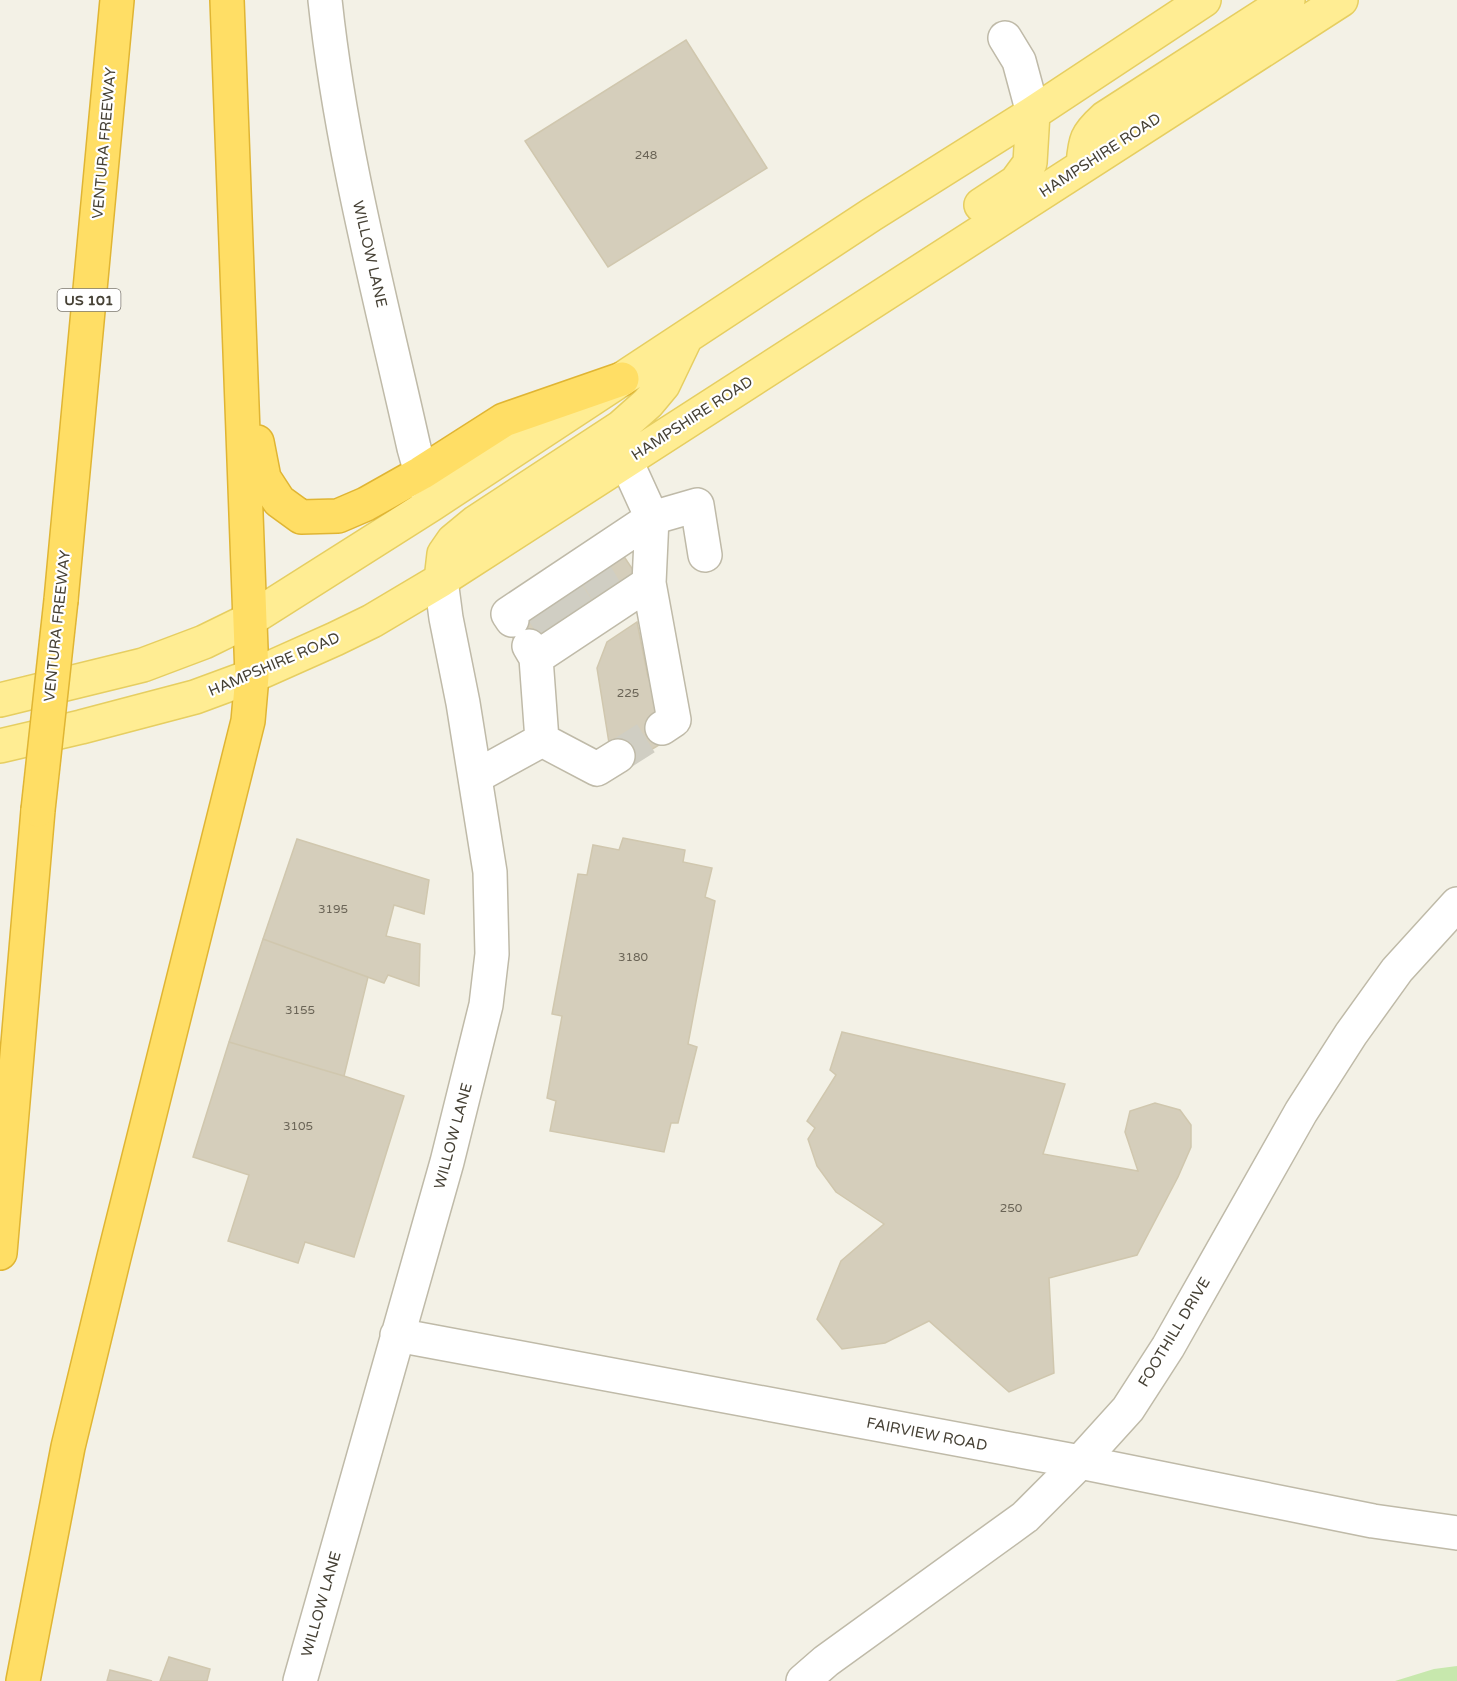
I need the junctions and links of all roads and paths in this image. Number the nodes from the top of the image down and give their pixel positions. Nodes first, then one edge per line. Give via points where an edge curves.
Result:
1 (117, 0) edge
2 (227, 0) edge
3 (325, 0) edge
4 (1204, 0) edge
5 (1287, 0) edge
6 (1341, 0) edge
7 (1005, 38) dead end
8 (1033, 113) junction
9 (1083, 165) junction
10 (687, 336) junction
11 (800, 349) junction
12 (622, 379) junction
13 (242, 398) junction
14 (626, 461) junction
15 (420, 473) junction
16 (432, 504) junction
17 (652, 518) junction
18 (705, 555) dead end
19 (441, 580) junction
20 (601, 582) junction
21 (650, 583) junction
22 (550, 618) junction
23 (249, 620) junction
24 (252, 676) junction
25 (0, 700) edge
26 (662, 728) tunnel mouth
27 (542, 740) junction
28 (0, 746) edge
29 (618, 756) tunnel mouth
30 (475, 777) junction
31 (1457, 904) edge
32 (0, 1253) edge
33 (397, 1335) junction
34 (1080, 1462) junction
35 (1457, 1533) edge
36 (23, 1681) edge
37 (300, 1681) edge
38 (803, 1681) edge

1 - 32 highway, VENTURA FREEWAY / US 101, bridge via 38,810
2 - 13 highway
3 - 15 street, WILLOW LANE via 355,185
4 - 8 main road
5 - 9 main road via 1105,118 1091,131 1084,145
6 - 9 main road, HAMPSHIRE ROAD
7 - 8 street via 1019,61
8 - 10 main road
8 - 11 main road via 1030,163 1016,182 883,268
9 - 11 main road, HAMPSHIRE ROAD
10 - 12 main road
10 - 19 main road via 663,385 648,403 621,427 453,541 444,554
11 - 14 main road, HAMPSHIRE ROAD
12 - 15 highway via 504,420
12 - 16 main road
13 - 15 highway via 256,437 264,478 279,501 301,517 338,516
13 - 23 highway
14 - 17 street
14 - 19 main road, HAMPSHIRE ROAD
15 - 16 street, WILLOW LANE
16 - 23 main road
17 - 18 street via 697,505
17 - 20 street
17 - 21 street
19 - 24 main road, HAMPSHIRE ROAD via 372,621
19 - 30 street, WILLOW LANE
20 - 21 street
20 - 22 street
20 - 22 street
21 - 26 street via 674,720
22 - 27 street
23 - 24 highway
23 - 25 main road via 144,665
24 - 28 main road, HAMPSHIRE ROAD via 195,697
24 - 36 highway via 246,728 68,1448
27 - 29 street via 597,769
27 - 30 street
30 - 33 street, WILLOW LANE via 490,872 492,954 486,1005 447,1162
31 - 34 street, FOOTHILL DRIVE via 1398,970 1351,1034 1301,1112 1168,1347 1128,1409
33 - 34 street, FAIRVIEW ROAD
33 - 37 street, WILLOW LANE
34 - 35 street, FAIRVIEW ROAD via 1373,1521
34 - 38 street, FOOTHILL DRIVE via 1025,1517

